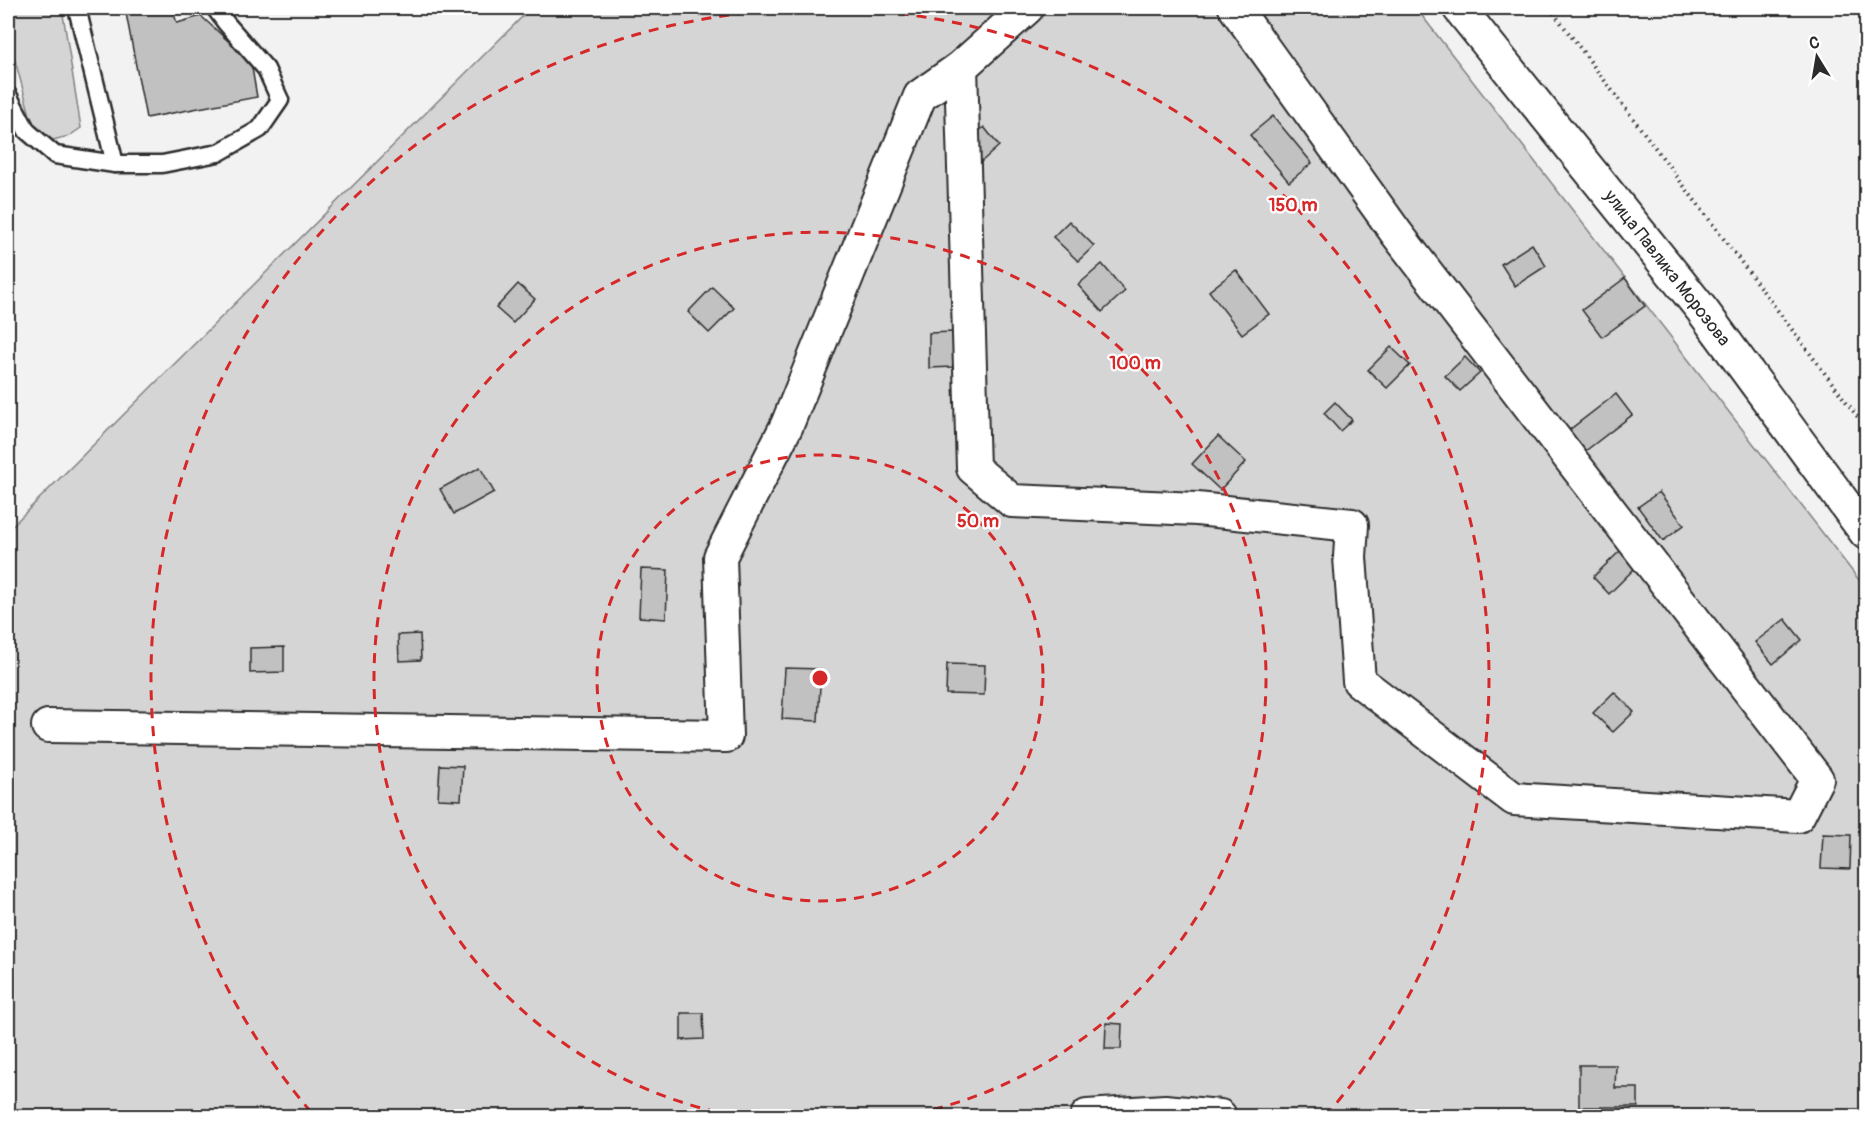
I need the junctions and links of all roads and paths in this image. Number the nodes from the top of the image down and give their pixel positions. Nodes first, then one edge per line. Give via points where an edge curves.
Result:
1 (76, 8) edge
2 (215, 8) edge
3 (1027, 8) edge
4 (1235, 8) edge
5 (1459, 8) edge
6 (1550, 8) edge
7 (961, 67) junction
8 (8, 95) edge
9 (115, 164) junction
10 (1866, 428) edge
11 (1866, 533) edge
12 (48, 726) dead end
13 (1163, 1114) edge
14 (1087, 1116) edge
15 (1220, 1116) edge

1 - 9 lane
2 - 9 lane via 266,69 280,100 260,129 218,153 162,164
3 - 7 street
4 - 7 street via 1397,234 1817,779 1798,816 1514,799 1359,681 1350,557 1352,525 1197,509 1012,501 973,468
5 - 11 street, улица Павлика Морозова via 1702,310
6 - 10 path
7 - 12 street via 920,96 787,425 720,557 726,736
8 - 9 lane via 27,131 55,155
13 - 14 street
13 - 15 street

